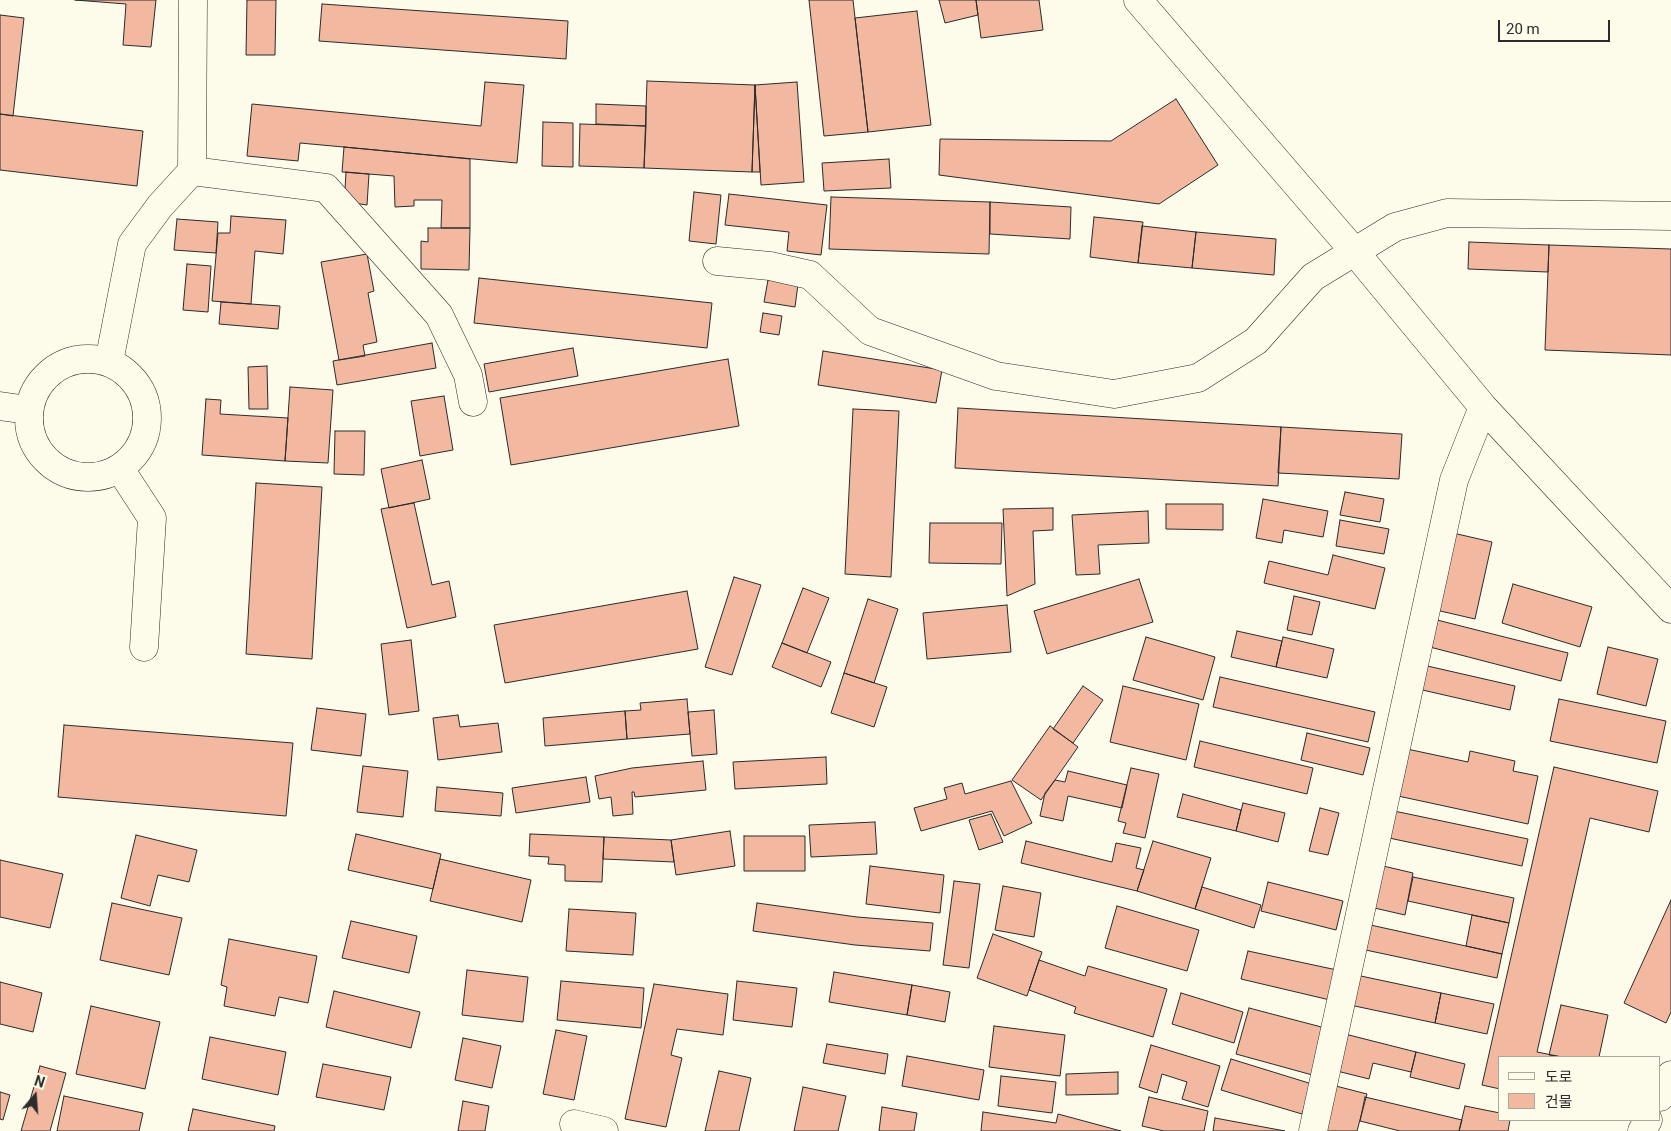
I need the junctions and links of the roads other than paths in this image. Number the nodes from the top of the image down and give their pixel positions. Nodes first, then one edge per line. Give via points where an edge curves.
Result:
1 (193, 0) edge
2 (1138, 0) edge
3 (192, 172) junction
4 (1671, 216) edge
5 (1354, 251) junction
6 (717, 261) dead end
7 (109, 362) junction
8 (473, 402) dead end
9 (0, 406) edge
10 (1483, 408) junction
11 (28, 410) junction
12 (120, 469) junction
13 (1671, 609) edge
14 (144, 647) dead end
15 (1671, 1075) edge
16 (1661, 1095) edge
17 (574, 1124) dead end
18 (604, 1131) edge
19 (1313, 1131) edge

1 - 3 street
2 - 5 street
3 - 7 street via 160,206 132,244
3 - 8 street via 326,188 439,315 468,375
4 - 5 street via 1447,213 1395,228
5 - 6 street via 1313,276 1256,341 1198,378 1114,394 996,376 870,331 810,275 770,266
5 - 10 street
7 - 11 street via 82,358 57,366 38,385
7 - 12 street via 131,376 145,399 148,426 139,450
9 - 11 street
10 - 13 street
10 - 19 street via 1454,480
11 - 12 street via 31,437 45,460 68,474 94,477
12 - 14 street via 152,518
15 - 16 street
17 - 18 street

